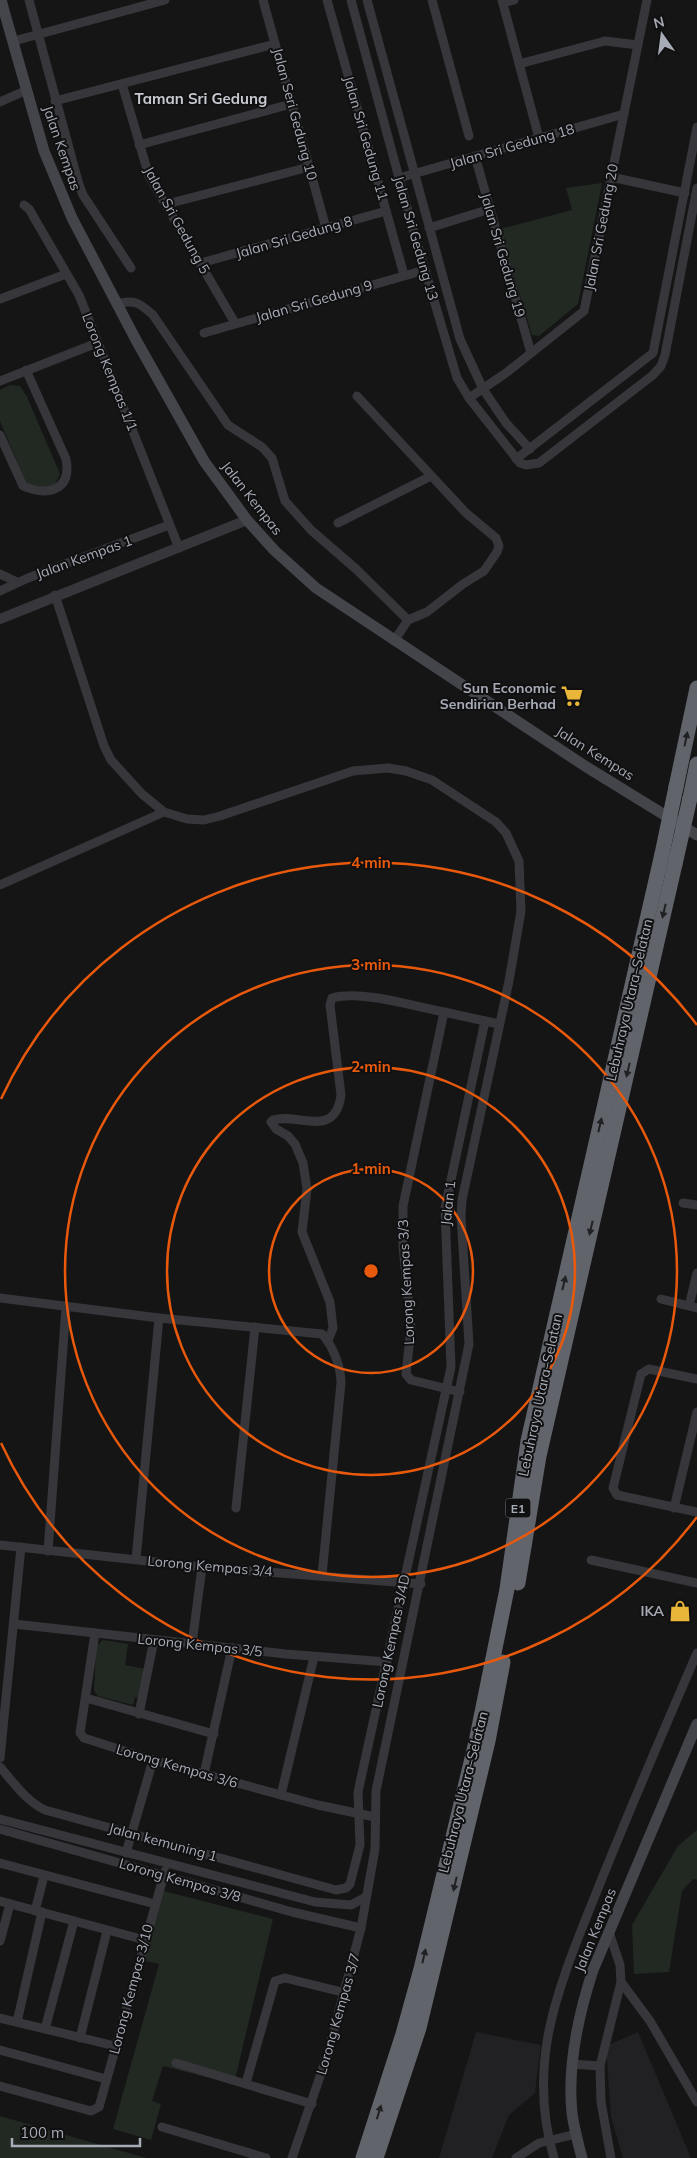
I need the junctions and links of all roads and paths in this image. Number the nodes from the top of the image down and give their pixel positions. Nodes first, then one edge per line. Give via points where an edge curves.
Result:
1 (1, 0) edge
2 (29, 0) edge
3 (165, 0) edge
4 (263, 0) edge
5 (327, 0) edge
6 (351, 0) edge
7 (367, 0) edge
8 (432, 0) edge
9 (514, 0) edge
10 (647, 0) edge
11 (503, 1) edge
12 (38, 35) junction
13 (14, 42) junction
14 (275, 44) junction
15 (638, 45) junction
16 (519, 64) junction
17 (122, 84) junction
18 (27, 90) junction
19 (0, 102) edge
20 (56, 102) junction
21 (292, 104) junction
22 (624, 114) junction
23 (697, 127) edge
24 (469, 136) dead end
25 (539, 138) junction
26 (138, 145) junction
27 (476, 156) junction
28 (309, 167) junction
29 (414, 174) junction
30 (611, 177) junction
31 (399, 178) junction
32 (697, 188) edge
33 (684, 193) junction
34 (167, 204) junction
35 (24, 205) dead end
36 (490, 209) junction
37 (386, 211) junction
38 (326, 228) junction
39 (429, 228) junction
40 (201, 263) junction
41 (131, 268) dead end
42 (425, 270) junction
43 (66, 274) junction
44 (404, 275) junction
45 (0, 299) edge
46 (117, 304) junction
47 (236, 323) junction
48 (204, 333) dead end
49 (96, 343) junction
50 (531, 353) junction
51 (26, 370) junction
52 (0, 381) edge
53 (483, 389) junction
54 (356, 396) dead end
55 (469, 398) junction
56 (0, 434) edge
57 (530, 449) junction
58 (516, 459) junction
59 (431, 476) junction
60 (246, 520) junction
61 (338, 523) dead end
62 (169, 525) junction
63 (179, 548) junction
64 (0, 574) edge
65 (17, 582) junction
66 (0, 591) edge
67 (55, 595) junction
68 (0, 619) edge
69 (408, 620) junction
70 (394, 641) junction
71 (697, 688) edge
72 (697, 764) edge
73 (164, 812) junction
74 (697, 835) edge
75 (0, 885) edge
76 (444, 1012) junction
77 (485, 1021) junction
78 (498, 1024) junction
79 (683, 1203) dead end
80 (697, 1205) edge
81 (697, 1273) edge
82 (0, 1298) edge
83 (661, 1300) dead end
84 (66, 1307) junction
85 (693, 1307) edge
86 (159, 1318) junction
87 (255, 1327) junction
88 (328, 1341) junction
89 (697, 1379) edge
90 (446, 1389) junction
91 (460, 1392) junction
92 (697, 1412) edge
93 (693, 1445) edge
94 (236, 1508) dead end
95 (674, 1508) junction
96 (697, 1512) edge
97 (0, 1545) edge
98 (21, 1547) junction
99 (48, 1551) junction
100 (136, 1559) junction
101 (591, 1560) dead end
102 (202, 1567) junction
103 (322, 1575) junction
104 (404, 1583) junction
105 (697, 1583) edge
106 (420, 1584) junction
107 (14, 1624) junction
108 (94, 1633) junction
109 (154, 1640) junction
110 (192, 1644) junction
111 (232, 1648) junction
112 (697, 1653) edge
113 (314, 1657) junction
114 (387, 1662) junction
115 (86, 1698) junction
116 (139, 1714) junction
117 (2, 1719) edge
118 (697, 1724) edge
119 (214, 1734) junction
120 (0, 1758) edge
121 (153, 1760) junction
122 (0, 1767) edge
123 (204, 1774) junction
124 (281, 1795) junction
125 (358, 1813) junction
126 (375, 1817) junction
127 (0, 1819) edge
128 (0, 1829) edge
129 (131, 1833) junction
130 (126, 1853) junction
131 (0, 1863) edge
132 (167, 1863) junction
133 (164, 1875) junction
134 (44, 1876) junction
135 (341, 1889) joint
136 (366, 1897) junction
137 (0, 1901) edge
138 (10, 1904) junction
139 (155, 1904) junction
140 (39, 1912) junction
141 (74, 1922) junction
142 (361, 1928) junction
143 (107, 1931) junction
144 (609, 1932) junction
145 (145, 1940) junction
146 (0, 1941) edge
147 (621, 1982) junction
148 (346, 1994) junction
149 (0, 2018) edge
150 (17, 2022) junction
151 (45, 2029) junction
152 (80, 2038) junction
153 (115, 2046) junction
154 (0, 2050) edge
155 (176, 2063) dead end
156 (572, 2064) junction
157 (600, 2066) junction
158 (106, 2079) junction
159 (246, 2083) junction
160 (0, 2086) edge
161 (697, 2100) edge
162 (312, 2104) junction
163 (162, 2127) dead end
164 (576, 2134) junction
165 (548, 2140) junction
166 (266, 2158) edge
167 (292, 2158) edge
168 (363, 2158) edge
169 (376, 2158) edge
170 (516, 2158) edge
171 (554, 2158) edge
172 (582, 2158) edge
173 (611, 2158) edge

1 - 13 main road, Jalan Kempas
2 - 12 street
3 - 12 street
4 - 14 street, Jalan Seri Gedung 10
5 - 37 street, Jalan Sri Gedung 11
6 - 31 street, Jalan Sri Gedung 13
7 - 29 street, Jalan Sri Gedung 13
8 - 24 street
9 - 11 street
10 - 15 street, Jalan Sri Gedung 20
11 - 16 street
12 - 13 street
12 - 20 street
13 - 18 main road, Jalan Kempas
14 - 17 street
14 - 21 street, Jalan Seri Gedung 10
15 - 16 street via 604,41
15 - 22 street, Jalan Sri Gedung 20
16 - 25 street
17 - 20 street
17 - 26 street, Jalan Sri Gedung 5
18 - 19 street
18 - 46 main road, Jalan Kempas via 55,181
20 - 41 street via 83,195
21 - 26 street
21 - 28 street, Jalan Seri Gedung 10
22 - 25 street, Jalan Sri Gedung 18
22 - 30 street, Jalan Sri Gedung 20
23 - 33 street
25 - 27 street, Jalan Sri Gedung 18
26 - 34 street, Jalan Sri Gedung 5 via 149,176
27 - 29 street, Jalan Sri Gedung 18
27 - 36 street, Jalan Sri Gedung 19
28 - 34 street
28 - 38 street, Jalan Seri Gedung 10
29 - 31 street, Jalan Sri Gedung 18
29 - 39 street, Jalan Sri Gedung 13
30 - 33 street
30 - 50 street, Jalan Sri Gedung 20 via 584,311
31 - 42 street, Jalan Sri Gedung 13
32 - 58 street via 661,366 539,463 526,465
33 - 57 street via 653,353
34 - 40 street, Jalan Sri Gedung 5
35 - 43 street, Lorong Kempas 1/1
36 - 39 street
36 - 50 street, Jalan Sri Gedung 19
37 - 38 street, Jalan Sri Gedung 8
37 - 44 street, Jalan Sri Gedung 11
38 - 40 street, Jalan Sri Gedung 8
39 - 53 street, Jalan Sri Gedung 13 via 460,338
40 - 47 street, Jalan Sri Gedung 5
42 - 44 street, Jalan Sri Gedung 9
42 - 55 street, Jalan Sri Gedung 13 via 457,378
43 - 45 street
43 - 49 street, Lorong Kempas 1/1 via 79,295
44 - 47 street, Jalan Sri Gedung 9
46 - 60 main road, Jalan Kempas via 204,461
46 - 69 street via 130,300 137,302 153,315 228,425 262,447 272,458 285,501 311,530
47 - 48 street, Jalan Sri Gedung 9
49 - 51 street
49 - 62 street, Lorong Kempas 1/1 via 135,432
50 - 53 street, Jalan Sri Gedung 20
51 - 52 street
51 - 56 street via 66,459 68,468 62,484 40,492 23,486
53 - 55 street, Jalan Sri Gedung 20
53 - 57 street, Jalan Sri Gedung 13
54 - 59 street
55 - 58 street, Jalan Sri Gedung 13
57 - 58 street
59 - 61 street
59 - 69 street via 466,513 496,538 498,546 484,570 427,612
60 - 63 street
60 - 70 main road, Jalan Kempas via 316,588
62 - 63 street, Lorong Kempas 1/1
62 - 65 street, Jalan Kempas 1
63 - 67 street
64 - 65 street
65 - 66 street, Jalan Kempas 1
67 - 68 street
67 - 73 street via 108,753 122,774
69 - 70 street
70 - 74 main road, Jalan Kempas
168 -> 71 highway, Lebuhraya Utara–Selatan / E1, bridge via 416,1987 476,1742 506,1589 528,1441
72 -> 169 highway, Lebuhraya Utara–Selatan / E1, bridge via 539,1456 491,1722 466,1833 419,2028
73 - 75 street
73 - 78 street, Lorong Kempas 3/7 via 204,820 369,768 406,771 432,780 496,822 511,841 519,862 522,911
76 - 77 street
76 - 88 street via 375,998 332,998 330,1005 340,1104 334,1114 320,1122 283,1118 271,1122 288,1136 303,1163 307,1189 302,1232 330,1302 333,1328
76 - 90 street, Lorong Kempas 3/3 via 403,1206 402,1246 411,1328 406,1374 411,1380
77 - 78 street
77 - 90 street, Jalan 1 via 445,1208 452,1355
78 - 91 street, Lorong Kempas 3/7 via 462,1200 469,1344
79 - 80 street
81 - 85 street
82 - 84 street
83 - 85 street
84 - 86 street
84 - 99 street
86 - 87 street
86 - 100 street
87 - 88 street via 317,1332
87 - 94 street
88 - 103 street via 338,1364 341,1383
89 - 95 street via 644,1370 613,1488 614,1492 644,1502
90 - 91 street, Lorong Kempas 3/3
90 - 104 street, Lorong Kempas 3/4D
91 - 106 street, Lorong Kempas 3/7
92 - 93 street
93 - 95 street
95 - 96 street
97 - 98 street, Lorong Kempas 3/4
98 - 99 street, Lorong Kempas 3/4
98 - 107 street
99 - 100 street, Lorong Kempas 3/4
100 - 102 street, Lorong Kempas 3/4
101 - 105 street
102 - 103 street, Lorong Kempas 3/4
102 - 110 street
103 - 104 street, Lorong Kempas 3/4
104 - 106 street, Lorong Kempas 3/4
104 - 114 street, Lorong Kempas 3/4D
106 - 126 street, Lorong Kempas 3/7 via 376,1791
107 - 108 street, Lorong Kempas 3/5
107 - 117 street
108 - 109 street, Lorong Kempas 3/5
108 - 115 street, Lorong Kempas 3/6
109 - 110 street, Lorong Kempas 3/5
109 - 116 street
110 - 111 street, Lorong Kempas 3/5
111 - 113 street, Lorong Kempas 3/5
111 - 119 street
112 - 165 street via 616,1841 556,2007 547,2041 545,2070
113 - 114 street, Lorong Kempas 3/5
113 - 124 street
114 - 125 street, Lorong Kempas 3/4D via 358,1792
115 - 116 street
115 - 121 street, Lorong Kempas 3/6 via 82,1737
116 - 119 street
117 - 120 street
118 - 144 main road, Jalan Kempas
119 - 123 street
121 - 123 street, Lorong Kempas 3/6
121 - 129 street
122 - 129 street, Jalan kemuning 1 via 34,1805
123 - 124 street, Lorong Kempas 3/6
124 - 125 street, Lorong Kempas 3/6
125 - 126 street, Lorong Kempas 3/6
125 - 135 street, Lorong Kempas 3/4D via 358,1854 350,1884
126 - 136 street, Lorong Kempas 3/7 via 375,1849
127 - 130 street
128 - 133 street, Lorong Kempas 3/8
129 - 130 street
129 - 135 street, Jalan kemuning 1
130 - 132 street
131 - 134 street
132 - 133 street, Lorong Kempas 3/10
132 - 136 street via 315,1902 351,1905
133 - 139 street, Lorong Kempas 3/10
133 - 142 street, Lorong Kempas 3/8
134 - 139 street
134 - 140 street
136 - 142 street, Lorong Kempas 3/7
137 - 138 street
138 - 140 street
138 - 146 street
139 - 145 street, Lorong Kempas 3/10
140 - 141 street
140 - 150 street
141 - 143 street
141 - 151 street
142 - 148 street, Lorong Kempas 3/7
143 - 145 street
143 - 152 street
144 - 147 street via 620,1965
144 - 156 main road, Jalan Kempas via 584,1999
145 - 153 street, Lorong Kempas 3/10
147 - 157 street
147 - 161 street via 650,2021
148 - 159 street via 285,1978 275,1981
148 - 162 street, Lorong Kempas 3/7
149 - 150 street
150 - 151 street
151 - 152 street
152 - 153 street
153 - 158 street, Lorong Kempas 3/10
154 - 158 street
155 - 159 street
156 - 157 street
156 - 164 main road, Jalan Kempas via 572,2113
157 - 173 street via 601,2102
158 - 160 street, Lorong Kempas 3/10 via 99,2106 91,2111
159 - 162 street
162 - 167 street, Lorong Kempas 3/7
163 - 166 street
164 - 165 street
164 - 172 main road, Jalan Kempas
165 - 170 street
165 - 171 street

